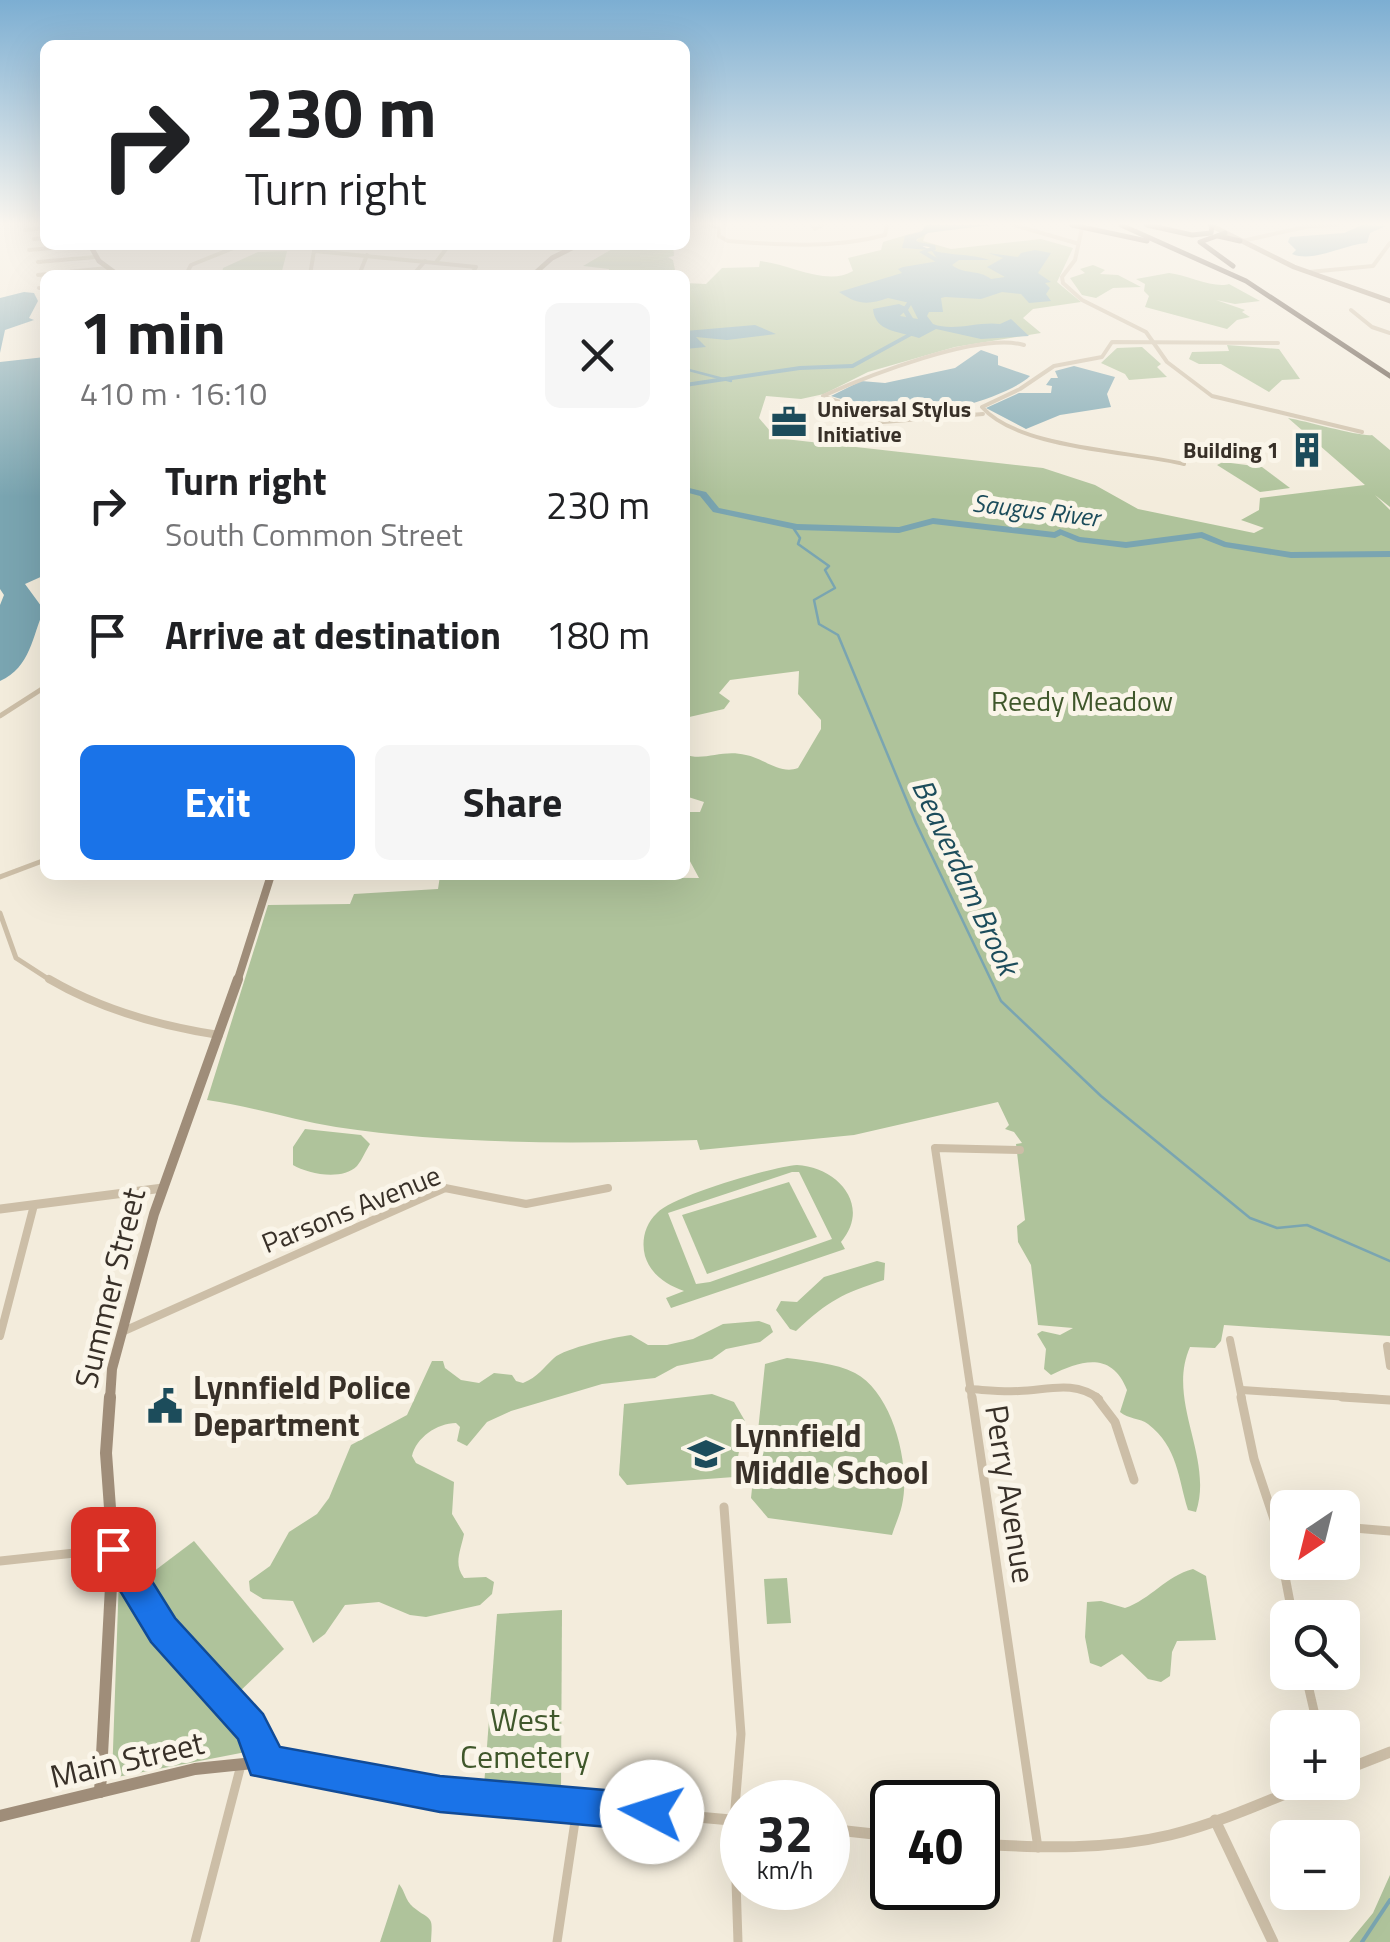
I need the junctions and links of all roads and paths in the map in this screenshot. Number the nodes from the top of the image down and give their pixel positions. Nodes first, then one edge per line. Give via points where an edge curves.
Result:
1 (1114, 316) edge
2 (1300, 316) edge
3 (1307, 316) edge
4 (1358, 316) edge
5 (1390, 333) edge
6 (1155, 343) junction
7 (1278, 343) dead end
8 (1024, 345) dead end
9 (1390, 373) edge
10 (983, 414) junction
11 (1362, 432) dead end
12 (1184, 464) dead end
13 (40, 690) edge
14 (0, 716) edge
15 (40, 862) edge
16 (0, 878) edge
17 (268, 880) edge
18 (0, 912) edge
19 (220, 1035) junction
20 (1020, 1150) dead end
21 (164, 1188) junction
22 (608, 1188) dead end
23 (34, 1205) junction
24 (0, 1209) edge
25 (120, 1332) junction
26 (0, 1336) edge
27 (1230, 1340) dead end
28 (1387, 1346) dead end
29 (1390, 1366) edge
30 (969, 1389) junction
31 (1242, 1390) junction
32 (1390, 1400) edge
33 (1134, 1480) dead end
34 (1270, 1507) edge
35 (724, 1508) dead end
36 (1360, 1528) edge
37 (1390, 1531) edge
38 (113, 1549) junction
39 (0, 1561) edge
40 (1390, 1752) edge
41 (263, 1762) junction
42 (242, 1763) junction
43 (1360, 1764) edge
44 (739, 1780) edge
45 (100, 1792) junction
46 (1270, 1799) edge
47 (577, 1806) junction
48 (0, 1816) edge
49 (720, 1818) edge
50 (1215, 1820) junction
51 (1000, 1845) edge
52 (1038, 1848) junction
53 (738, 1910) edge
54 (195, 1942) edge
55 (557, 1942) edge
56 (738, 1942) edge
57 (1274, 1942) edge

1 - 6 street
2 - 9 highway
3 - 9 highway
4 - 5 street
6 - 7 street
6 - 10 street via 1112,346 1102,357 1050,368 984,404
6 - 11 street via 1212,396
8 - 10 street via 1000,340 934,354 823,396 883,422
10 - 12 street via 1009,429
13 - 14 street
15 - 16 street
17 - 19 main road, Summer Street
18 - 19 street via 16,958 76,994 140,1019
19 - 21 main road, Summer Street
20 - 30 street, Perry Avenue via 935,1148
21 - 23 street
21 - 25 main road, Summer Street
22 - 25 street, Parsons Avenue via 539,1204 445,1188
23 - 24 street
23 - 26 street
25 - 38 main road, Summer Street via 107,1412
27 - 31 street
28 - 29 street
30 - 33 street via 1087,1390 1106,1406
30 - 52 street, Perry Avenue
31 - 32 street
31 - 34 street
35 - 44 street
36 - 37 street
38 - 39 street
38 - 41 main road via 163,1630 250,1726
38 - 45 main road, Summer Street
40 - 43 street
41 - 42 main road, Main Street
41 - 47 street, Main Street via 440,1794
42 - 45 main road, Main Street
42 - 54 street
45 - 48 main road, Main Street
46 - 50 street
47 - 49 street, Main Street
47 - 55 street
50 - 52 street via 1117,1845
50 - 57 street
51 - 52 street
53 - 56 street

